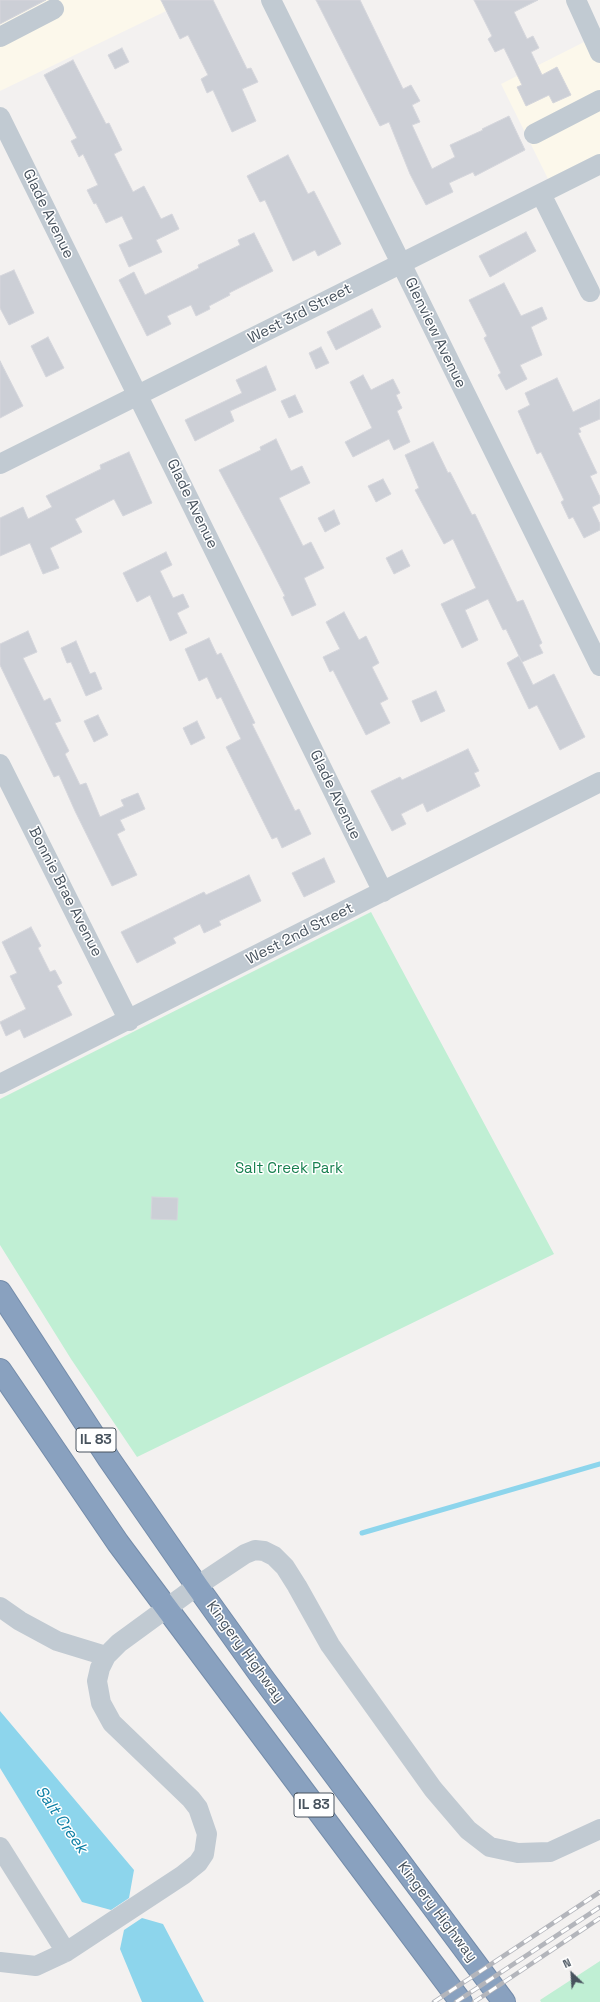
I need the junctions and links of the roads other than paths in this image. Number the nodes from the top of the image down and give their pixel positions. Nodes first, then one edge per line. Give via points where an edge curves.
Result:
1 (271, 0) edge
2 (576, 0) edge
3 (54, 10) dead end
4 (0, 37) edge
5 (600, 53) edge
6 (600, 100) edge
7 (0, 117) edge
8 (534, 134) dead end
9 (600, 164) edge
10 (541, 194) junction
11 (401, 263) junction
12 (590, 292) dead end
13 (138, 395) junction
14 (0, 464) edge
15 (600, 666) edge
16 (0, 764) edge
17 (600, 782) edge
18 (383, 892) junction
19 (129, 1020) junction
20 (0, 1084) edge
21 (0, 1292) edge
22 (0, 1370) edge
23 (197, 1586) junction
24 (0, 1607) edge
25 (167, 1609) junction
26 (106, 1656) junction
27 (600, 1829) edge
28 (0, 1847) edge
29 (66, 1952) junction
30 (0, 1962) edge
31 (461, 2002) edge
32 (504, 2002) edge

1 - 11 street, Glenview Avenue
2 - 5 street
3 - 4 street
6 - 8 street
7 - 13 street, Glade Avenue
9 - 10 street, West 3rd Street
10 - 11 street, West 3rd Street
10 - 12 street
11 - 13 street, West 3rd Street
11 - 15 street, Glenview Avenue
13 - 14 street, West 3rd Street
13 - 18 street, Glade Avenue
16 - 19 street, Bonnie Brae Avenue
17 - 18 street, West 2nd Street
18 - 19 street, West 2nd Street
19 - 20 street, West 2nd Street
21 - 23 highway, Kingery Highway / IL 83 via 109,1460
22 - 25 highway, IL 83 via 118,1543
23 - 25 street
23 - 27 street via 255,1550 274,1556 285,1567 297,1586 330,1645 433,1789 468,1830 490,1846 518,1853 550,1852
23 - 32 highway, Kingery Highway / IL 83
24 - 26 street via 57,1641
25 - 26 street
25 - 31 highway, IL 83
26 - 29 street via 97,1681 106,1715 120,1732 191,1799 205,1824 206,1842 204,1854 198,1863 183,1875
28 - 29 street
29 - 30 street via 36,1966

